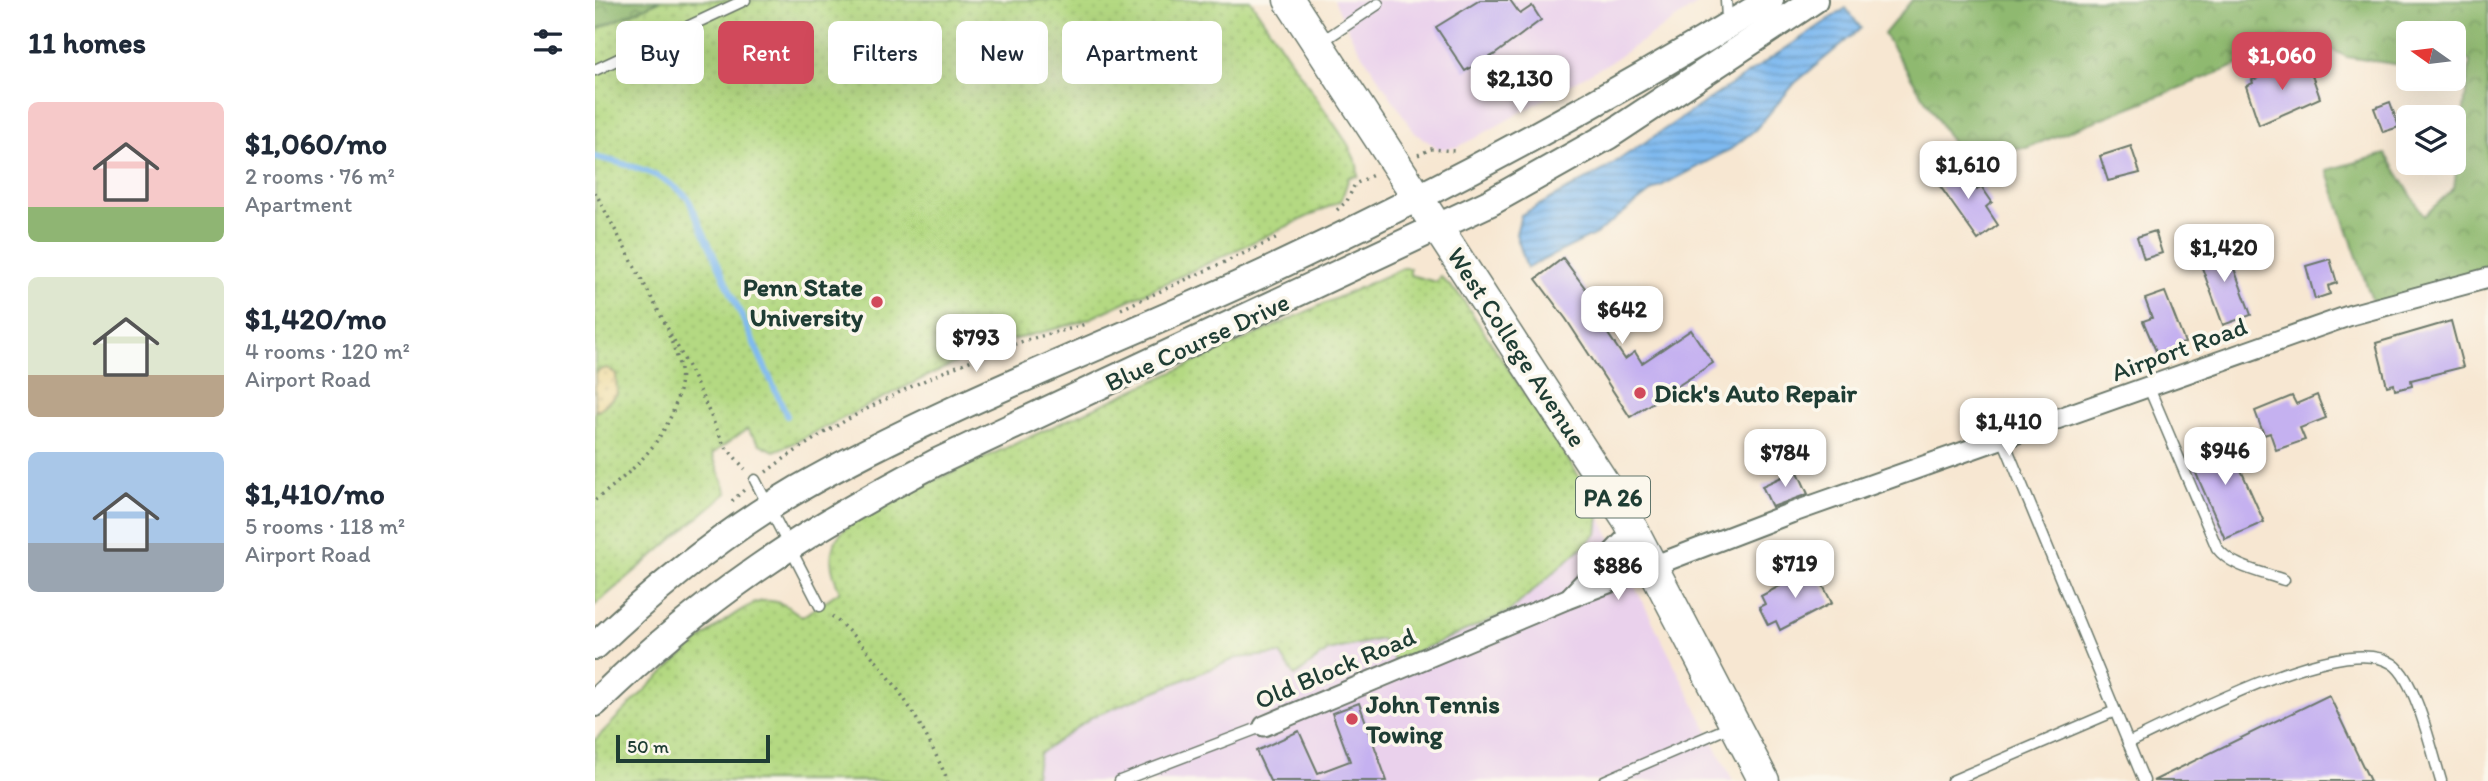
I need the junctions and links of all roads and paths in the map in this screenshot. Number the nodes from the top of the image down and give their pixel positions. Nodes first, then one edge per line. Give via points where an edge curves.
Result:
1 (745, 0) edge
2 (1289, 0) edge
3 (1726, 0) edge
4 (1814, 0) edge
5 (1757, 2) edge
6 (1378, 4) dead end
7 (1727, 26) junction
8 (1318, 45) junction
9 (595, 69) edge
10 (595, 192) edge
11 (1419, 196) junction
12 (1439, 227) junction
13 (2488, 278) edge
14 (663, 318) junction
15 (2149, 388) junction
16 (2003, 439) junction
17 (755, 481) joint
18 (595, 500) edge
19 (768, 509) junction
20 (1634, 530) junction
21 (788, 546) junction
22 (1654, 567) junction
23 (2284, 580) dead end
24 (1567, 599) junction
25 (820, 606) joint
26 (595, 646) edge
27 (595, 703) edge
28 (2115, 711) junction
29 (1737, 724) junction
30 (1264, 726) joint
31 (2128, 743) junction
32 (948, 781) edge
33 (1120, 781) edge
34 (1604, 781) edge
35 (1764, 781) edge
36 (1952, 781) edge
37 (2144, 781) edge
38 (2441, 781) edge

1 - 9 lane
2 - 8 main road, West College Avenue / PA 26
3 - 7 lane
4 - 12 main road, Blue Course Drive via 1608,136
5 - 7 main road, Blue Course Drive
6 - 8 lane
7 - 11 main road, Blue Course Drive
8 - 11 main road, West College Avenue / PA 26
10 - 14 path
11 - 12 main road, West College Avenue / PA 26
11 - 19 main road, Blue Course Drive via 1263,274 885,442
12 - 20 main road, West College Avenue / PA 26
12 - 21 main road, Blue Course Drive via 937,463 856,504
13 - 15 street, Airport Road via 2351,315
14 - 17 path via 724,445
14 - 18 path via 678,359 680,385 662,433 641,463
15 - 16 street, Airport Road
15 - 23 lane via 2223,557
16 - 22 street, Airport Road via 1791,513
16 - 28 lane
17 - 19 lane
19 - 21 lane
19 - 26 main road, Blue Course Drive via 701,555
20 - 22 main road, West College Avenue / PA 26
20 - 24 street, Old Block Road
21 - 25 lane
21 - 27 main road, Blue Course Drive via 695,613
22 - 24 street, Old Block Road
22 - 29 main road, West College Avenue / PA 26
24 - 30 street, Old Block Road
25 - 32 path via 849,631 901,692
28 - 31 lane
28 - 36 lane
29 - 34 lane
29 - 35 main road, West College Avenue / PA 26
30 - 33 lane, Old Block Road
31 - 37 lane
31 - 38 lane via 2306,664 2376,655 2394,664 2406,678

